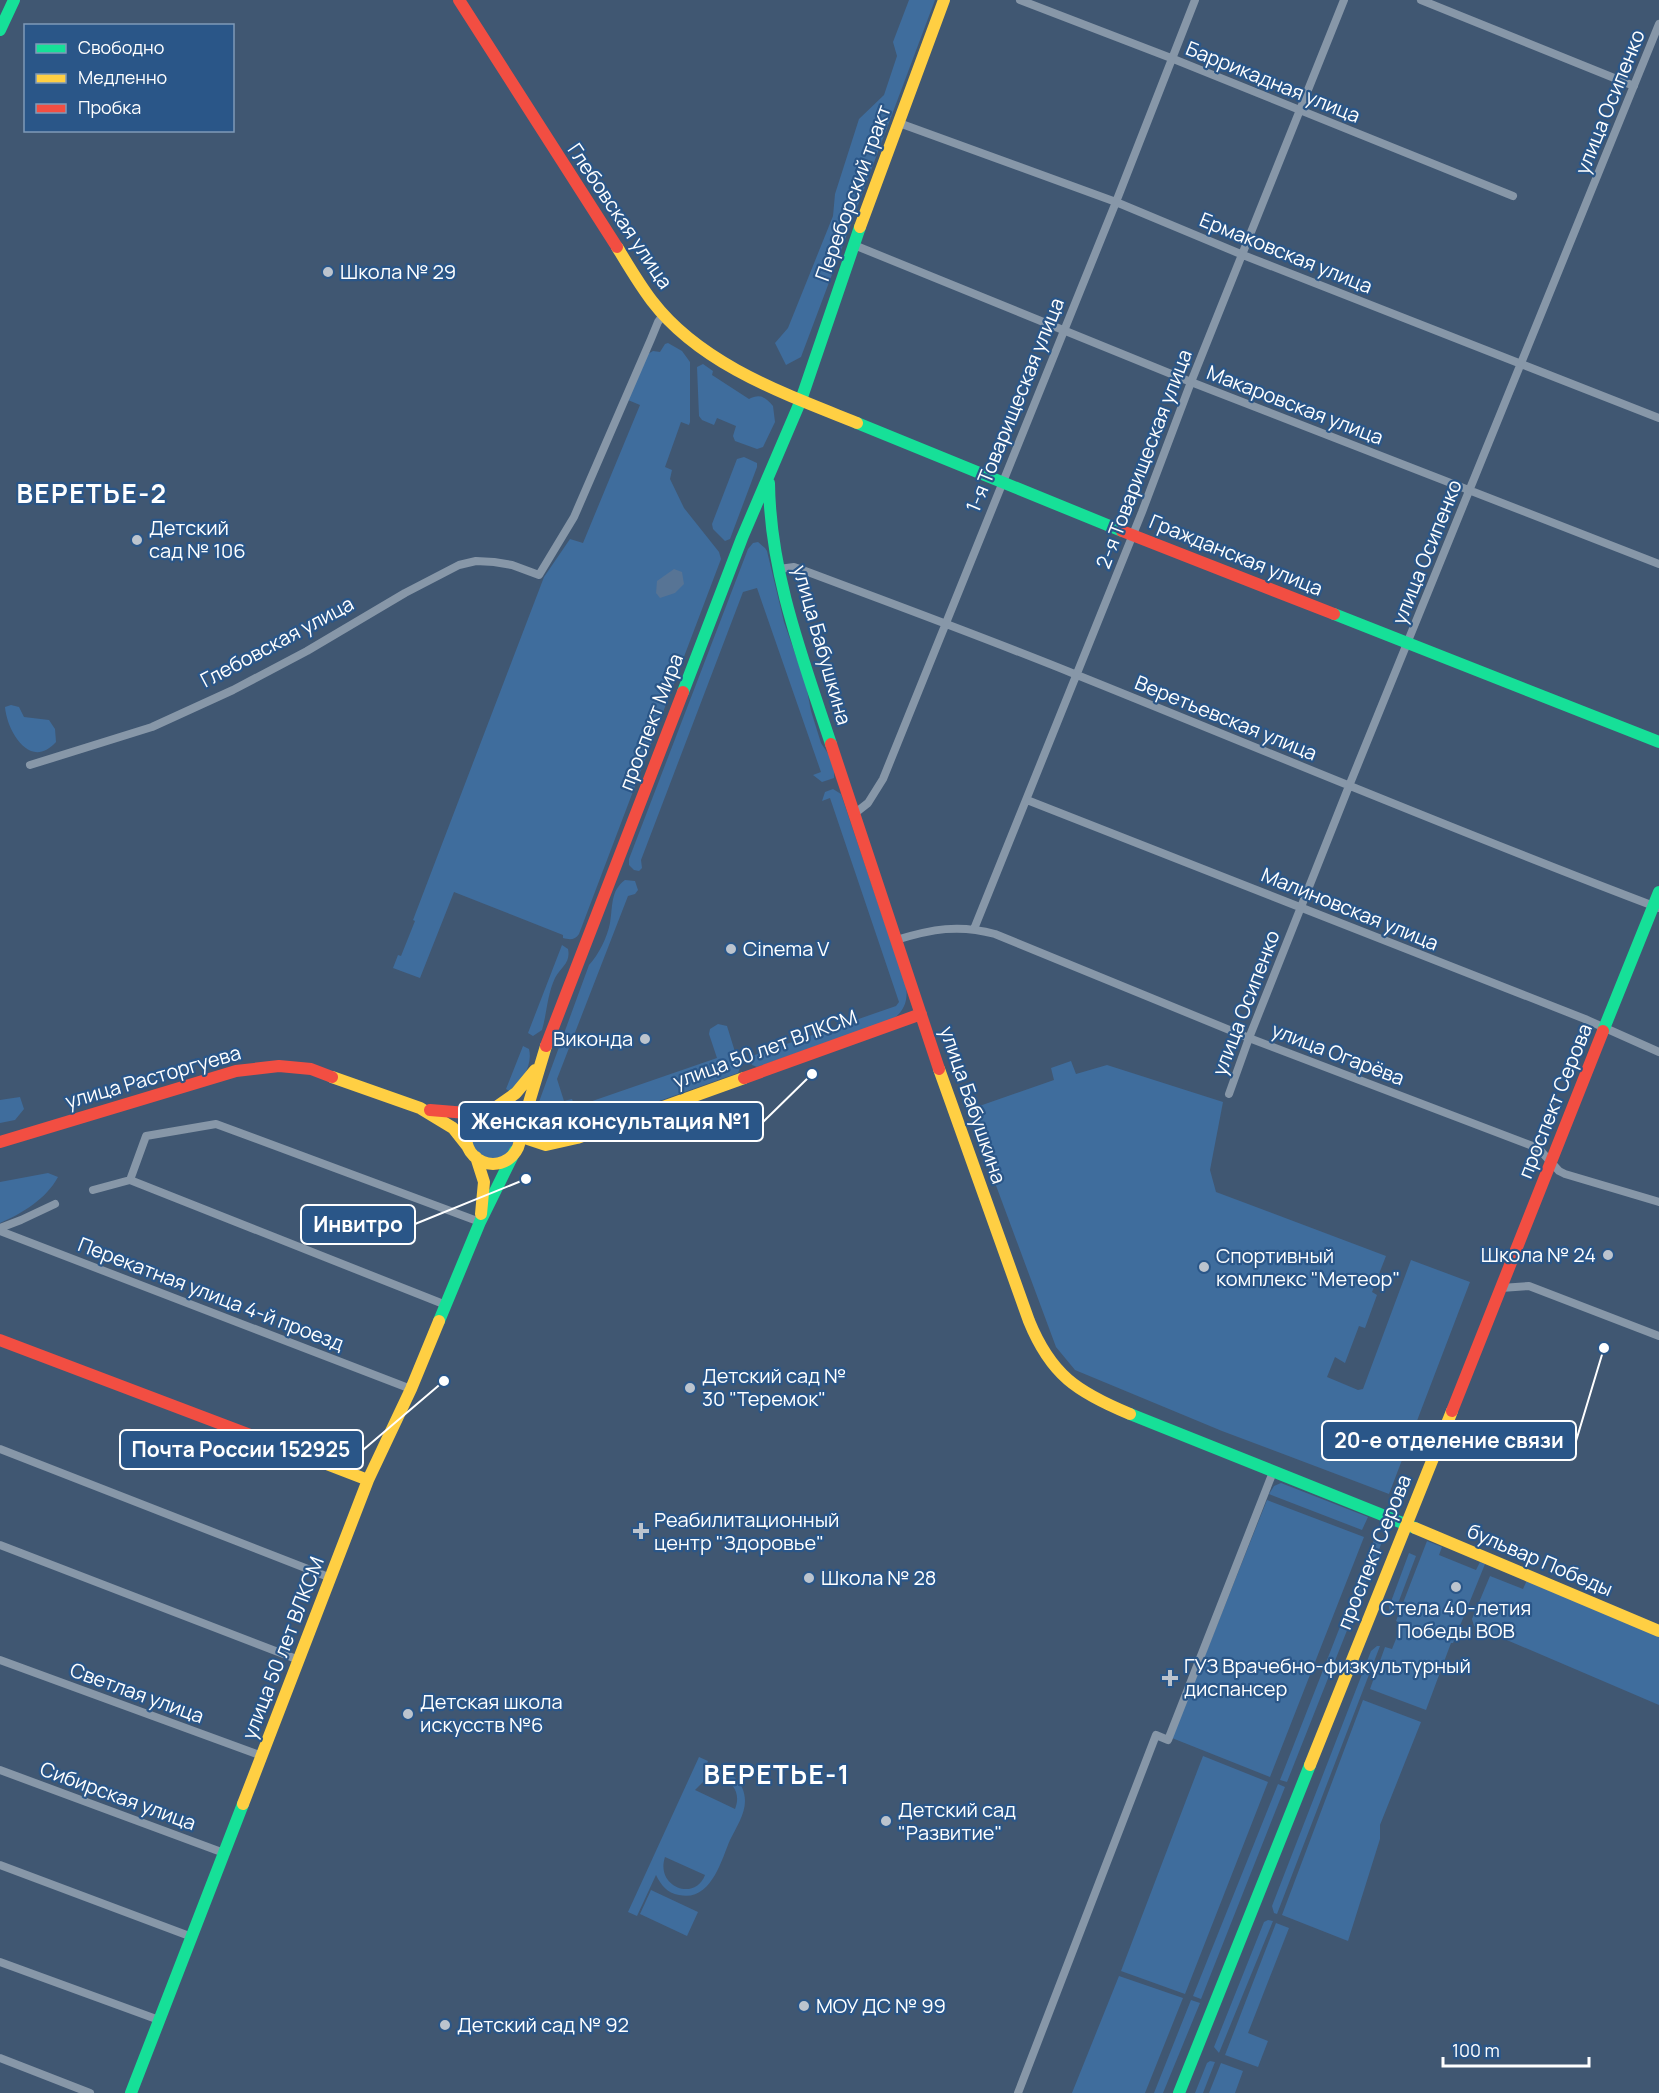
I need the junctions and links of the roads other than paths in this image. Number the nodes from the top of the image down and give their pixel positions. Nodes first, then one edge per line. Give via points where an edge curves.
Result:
1 (14, 0) edge
2 (459, 0) edge
3 (944, 0) edge
4 (1020, 0) edge
5 (1195, 0) edge
6 (1344, 0) edge
7 (1421, 0) edge
8 (1659, 24) edge
9 (0, 30) edge
10 (1171, 58) junction
11 (1634, 86) junction
12 (1300, 111) junction
13 (899, 123) junction
14 (1513, 196) dead end
15 (1116, 202) junction
16 (854, 245) junction
17 (1244, 255) junction
18 (664, 315) junction
19 (1063, 329) junction
20 (1522, 364) junction
21 (1191, 382) junction
22 (801, 400) junction
23 (1659, 418) edge
24 (769, 478) junction
25 (1001, 483) junction
26 (1470, 490) junction
27 (1133, 535) junction
28 (742, 538) junction
29 (776, 551) junction
30 (1659, 564) edge
31 (778, 569) junction
32 (944, 623) junction
33 (1407, 643) junction
34 (1076, 675) junction
35 (1659, 742) edge
36 (30, 765) dead end
37 (1349, 786) junction
38 (1027, 800) junction
39 (854, 814) junction
40 (1659, 892) edge
41 (1302, 907) junction
42 (1656, 907) edge
43 (974, 929) junction
44 (896, 940) junction
45 (921, 1014) junction
46 (1605, 1029) junction
47 (1249, 1038) junction
48 (1659, 1052) edge
49 (542, 1059) junction
50 (1229, 1094) dead end
51 (420, 1108) junction
52 (486, 1112) junction
53 (519, 1136) junction
54 (0, 1142) edge
55 (515, 1151) junction
56 (472, 1152) junction
57 (1551, 1162) junction
58 (130, 1180) junction
59 (93, 1190) dead end
60 (1659, 1202) edge
61 (55, 1204) dead end
62 (480, 1222) junction
63 (0, 1229) edge
64 (1501, 1288) junction
65 (446, 1305) junction
66 (1659, 1336) edge
67 (0, 1340) edge
68 (411, 1389) junction
69 (0, 1449) edge
70 (1273, 1472) junction
71 (368, 1480) junction
72 (1406, 1525) junction
73 (0, 1545) edge
74 (331, 1578) junction
75 (1659, 1631) edge
76 (0, 1660) edge
77 (299, 1660) junction
78 (262, 1756) junction
79 (0, 1770) edge
80 (224, 1853) junction
81 (0, 1865) edge
82 (192, 1937) junction
83 (0, 1962) edge
84 (159, 2019) junction
85 (0, 2058) edge
86 (90, 2093) edge
87 (131, 2093) edge
88 (1018, 2093) edge
89 (1179, 2093) edge

1 - 9 main road
2 - 18 main road, Глебовская улица via 629,268
3 - 13 main road, Переборский тракт
4 - 10 street, Баррикадная улица
5 - 10 street, 1-я Товарищеская улица
6 - 12 street, 2-я Товарищеская улица
7 - 11 street
8 - 11 street, улица Осипенко
10 - 12 street, Баррикадная улица
10 - 15 street, 1-я Товарищеская улица
11 - 20 street, улица Осипенко
12 - 14 street, Баррикадная улица
12 - 17 street, 2-я Товарищеская улица
13 - 15 street, Ермаковская улица
13 - 16 main road, Переборский тракт
15 - 17 street, Ермаковская улица
15 - 19 street, 1-я Товарищеская улица
16 - 19 street, Макаровская улица
16 - 22 main road, Переборский тракт
17 - 20 street, Ермаковская улица
17 - 21 street, 2-я Товарищеская улица
18 - 22 main road, Глебовская улица via 724,363
18 - 36 street, Глебовская улица via 574,517 539,575 494,561 459,565 233,690 152,727
19 - 21 street, Макаровская улица
19 - 25 street, 1-я Товарищеская улица
20 - 23 street, Ермаковская улица
20 - 26 street, улица Осипенко
21 - 26 street, Макаровская улица
21 - 27 street, 2-я Товарищеская улица
22 - 24 main road, проспект Мира
22 - 25 main road, Гражданская улица
24 - 28 main road, проспект Мира
24 - 29 main road, улица Бабушкина via 768,502
25 - 27 main road, Гражданская улица
25 - 32 street, 1-я Товарищеская улица
26 - 30 street, Макаровская улица
26 - 33 street, улица Осипенко
27 - 33 main road, Гражданская улица
27 - 34 street, 2-я Товарищеская улица
28 - 29 main road via 761,526 769,533
28 - 49 main road, проспект Мира
29 - 31 main road, улица Бабушкина
31 - 32 street, Веретьевская улица via 794,567
31 - 39 main road, улица Бабушкина via 789,618
32 - 34 street, Веретьевская улица
32 - 39 street, 1-я Товарищеская улица via 883,779 868,803
33 - 35 main road, Гражданская улица
33 - 37 street, улица Осипенко
34 - 37 street, Веретьевская улица
34 - 38 street, 2-я Товарищеская улица
37 - 41 street, улица Осипенко
37 - 42 street, Веретьевская улица
38 - 41 street, Малиновская улица
38 - 43 street, 2-я Товарищеская улица
39 - 44 main road, улица Бабушкина
40 - 42 main road, проспект Серова
41 - 46 street, Малиновская улица
41 - 47 street, улица Осипенко
42 - 46 main road, проспект Серова
43 - 44 street, улица Огарёва via 939,929
43 - 47 street, улица Огарёва via 995,934
44 - 45 main road, улица Бабушкина
45 - 53 main road, улица 50 лет ВЛКСМ via 577,1138 546,1145
45 - 70 main road, улица Бабушкина via 1029,1321 1052,1366 1089,1396
46 - 48 street, Малиновская улица
46 - 57 main road, проспект Серова
47 - 50 street, улица Осипенко
47 - 57 street, улица Огарёва via 1538,1148
49 - 52 main road, проспект Мира via 519,1092
49 - 53 main road, проспект Мира
51 - 52 main road, улица Расторгуева
51 - 54 main road, улица Расторгуева via 311,1069 259,1067
51 - 56 main road, улица Расторгуева via 453,1128
52 - 53 main road via 510,1116
52 - 56 main road, улица 50 лет ВЛКСМ via 470,1122 466,1134
53 - 55 main road, улица 50 лет ВЛКСМ
55 - 56 main road via 506,1160 487,1163
55 - 62 main road, улица 50 лет ВЛКСМ
56 - 62 main road, улица 50 лет ВЛКСМ via 484,1188
57 - 60 street, улица Огарёва via 1565,1174
57 - 64 main road, проспект Серова
58 - 59 street
58 - 62 street via 146,1136 216,1124
58 - 65 street
61 - 63 street
62 - 65 main road, улица 50 лет ВЛКСМ
63 - 68 street, Перекатная улица 4-й проезд
64 - 66 street via 1529,1286
64 - 72 main road, проспект Серова
65 - 68 main road, улица 50 лет ВЛКСМ
67 - 71 main road
68 - 71 main road, улица 50 лет ВЛКСМ
69 - 74 street
70 - 72 main road, улица Бабушкина
70 - 88 street via 1168,1740 1156,1735
71 - 74 main road, улица 50 лет ВЛКСМ
72 - 75 main road, бульвар Победы
72 - 89 main road, проспект Серова
73 - 77 street
74 - 77 main road, улица 50 лет ВЛКСМ
76 - 78 street, Светлая улица
77 - 78 main road, улица 50 лет ВЛКСМ
78 - 80 main road, улица 50 лет ВЛКСМ
79 - 80 street, Сибирская улица
80 - 82 main road, улица 50 лет ВЛКСМ
81 - 82 street
82 - 84 main road, улица 50 лет ВЛКСМ
83 - 84 street
84 - 87 main road, улица 50 лет ВЛКСМ
85 - 86 street

